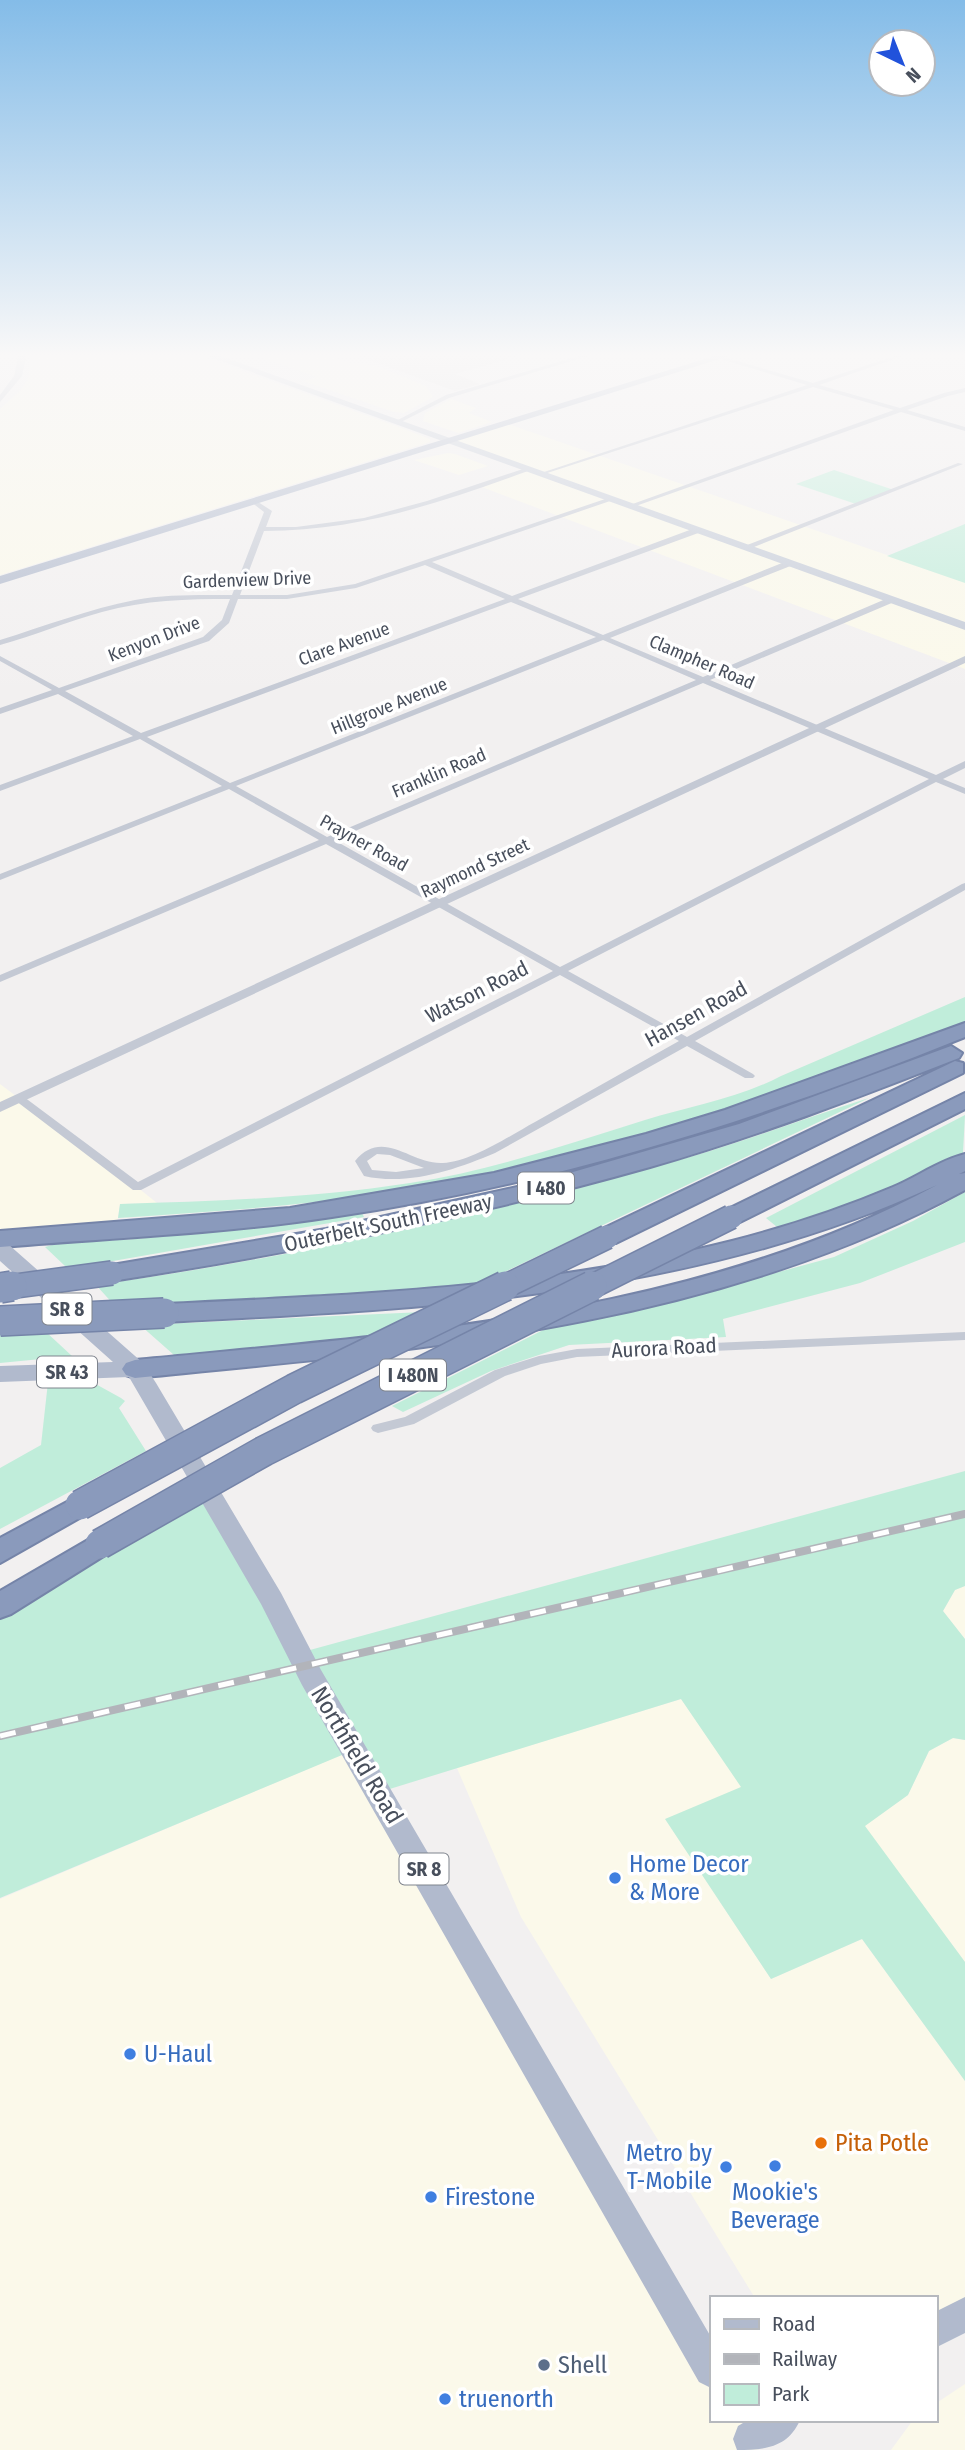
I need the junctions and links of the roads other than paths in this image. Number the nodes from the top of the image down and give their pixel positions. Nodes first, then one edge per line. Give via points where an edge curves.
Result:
1 (362, 467) edge
2 (522, 467) edge
3 (563, 467) edge
4 (740, 467) edge
5 (951, 467) edge
6 (529, 470) junction
7 (543, 474) junction
8 (611, 499) junction
9 (253, 501) junction
10 (631, 506) junction
11 (260, 529) junction
12 (698, 530) junction
13 (746, 547) junction
14 (428, 563) junction
15 (790, 563) junction
16 (0, 580) edge
17 (234, 597) junction
18 (512, 599) junction
19 (891, 600) junction
20 (965, 626) edge
21 (604, 637) junction
22 (0, 643) edge
23 (0, 658) edge
24 (965, 659) edge
25 (703, 680) junction
26 (58, 691) junction
27 (0, 711) edge
28 (818, 728) junction
29 (138, 736) junction
30 (965, 764) edge
31 (936, 779) junction
32 (230, 786) junction
33 (0, 788) edge
34 (965, 791) edge
35 (323, 841) junction
36 (0, 877) edge
37 (965, 886) edge
38 (439, 904) junction
39 (560, 971) junction
40 (0, 979) edge
41 (965, 1029) edge
42 (687, 1042) junction
43 (965, 1047) edge
44 (965, 1063) edge
45 (749, 1076) dead end
46 (20, 1099) junction
47 (965, 1100) edge
48 (0, 1108) edge
49 (965, 1161) edge
50 (443, 1167) junction
51 (965, 1180) edge
52 (0, 1239) edge
53 (0, 1249) edge
54 (0, 1288) edge
55 (0, 1321) edge
56 (965, 1336) edge
57 (135, 1369) junction
58 (0, 1374) edge
59 (378, 1428) dead end
60 (0, 1552) edge
61 (0, 1606) edge
62 (965, 2314) edge
63 (937, 2330) edge
64 (710, 2368) edge
65 (778, 2422) edge
66 (745, 2440) edge

1 - 9 main road
2 - 6 main road
3 - 7 street
4 - 10 street
5 - 13 street
6 - 7 main road
6 - 11 street via 363,522
7 - 8 main road
8 - 10 main road
8 - 14 street, Gardenview Drive
9 - 11 street via 268,511
9 - 16 main road
10 - 12 main road
11 - 17 street, Kenyon Drive
12 - 13 main road
12 - 18 street, Clare Avenue
13 - 15 main road
14 - 17 street, Gardenview Drive via 339,590 287,597
14 - 18 street, Clampher Road
15 - 19 main road
15 - 21 street, Hillgrove Avenue
17 - 22 street, Gardenview Drive via 178,597 128,604
17 - 26 street, Kenyon Drive via 226,621 206,639
18 - 21 street, Clampher Road
18 - 29 street, Clare Avenue
19 - 20 main road
19 - 25 street, Franklin Road
21 - 25 street, Clampher Road
21 - 32 street, Hillgrove Avenue
23 - 26 street, Prayner Road
24 - 28 street, Raymond Street
25 - 28 street, Clampher Road
25 - 35 street, Franklin Road
26 - 27 street, Kenyon Drive
26 - 29 street, Prayner Road
28 - 31 street, Clampher Road
28 - 38 street, Raymond Street
29 - 32 street, Prayner Road
29 - 33 street, Clare Avenue
30 - 31 street, Watson Road
31 - 34 street, Clampher Road
31 - 39 street, Watson Road
32 - 35 street, Prayner Road
32 - 36 street, Hillgrove Avenue
35 - 38 street, Prayner Road
35 - 40 street, Franklin Road
37 - 42 street, Hansen Road
38 - 39 street, Prayner Road
38 - 46 street, Raymond Street
39 - 42 street, Prayner Road
39 - 46 street, Watson Road via 137,1187
41 - 52 highway via 744,1111 495,1181 277,1216
42 - 45 street, Prayner Road
42 - 50 street, Hansen Road via 491,1151
43 - 54 highway, Outerbelt South Freeway / I 480, bridge via 772,1122 589,1177 349,1233
44 - 60 highway, I 480N, bridge via 294,1389
46 - 48 street, Raymond Street
47 - 61 highway, I 480N, bridge via 274,1446
49 - 55 highway, bridge via 900,1193 796,1231 632,1272 536,1288
50 - 50 street, Hansen Road via 377,1176 368,1173 361,1161 372,1152 391,1149 417,1163
51 - 57 highway via 877,1228 818,1252 687,1292 335,1350
53 - 57 main road, Northfield Road / SR 8
56 - 59 street, Aurora Road via 577,1353 500,1373 409,1422
57 - 58 main road, SR 43
57 - 64 main road, Northfield Road / SR 8 via 272,1600 311,1677
62 - 63 main road
65 - 66 main road

